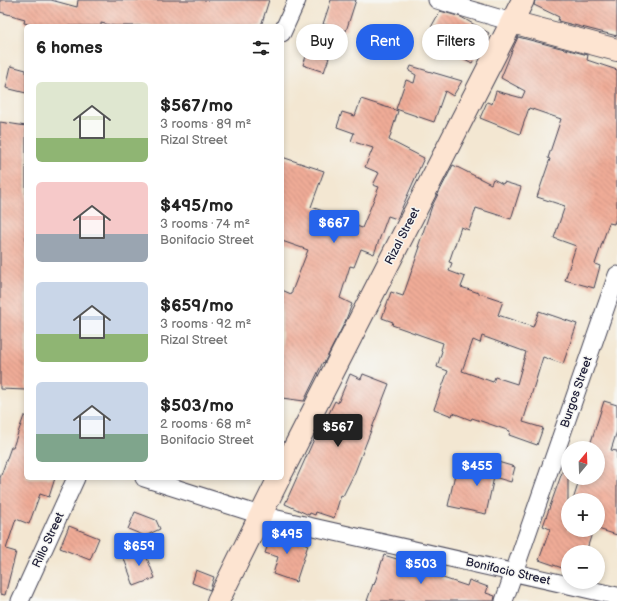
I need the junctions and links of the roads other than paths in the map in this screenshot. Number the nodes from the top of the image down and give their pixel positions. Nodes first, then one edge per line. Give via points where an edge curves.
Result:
1 (297, 0) edge
2 (437, 0) edge
3 (523, 0) edge
4 (512, 22) junction
5 (284, 29) edge
6 (617, 50) edge
7 (617, 275) edge
8 (284, 468) edge
9 (75, 480) edge
10 (150, 480) edge
11 (278, 480) edge
12 (260, 515) junction
13 (514, 572) junction
14 (617, 596) edge
15 (20, 601) edge
16 (218, 601) edge
17 (504, 601) edge

1 - 5 street
2 - 4 street
3 - 4 main road, Rizal Street
4 - 6 main road
4 - 8 main road, Rizal Street
7 - 13 street, Burgos Street
9 - 15 street, Rillo Street
10 - 12 street, Bonifacio Street
11 - 12 main road
12 - 13 street, Bonifacio Street
12 - 16 main road
13 - 14 street, Bonifacio Street
13 - 17 street, Burgos Street

